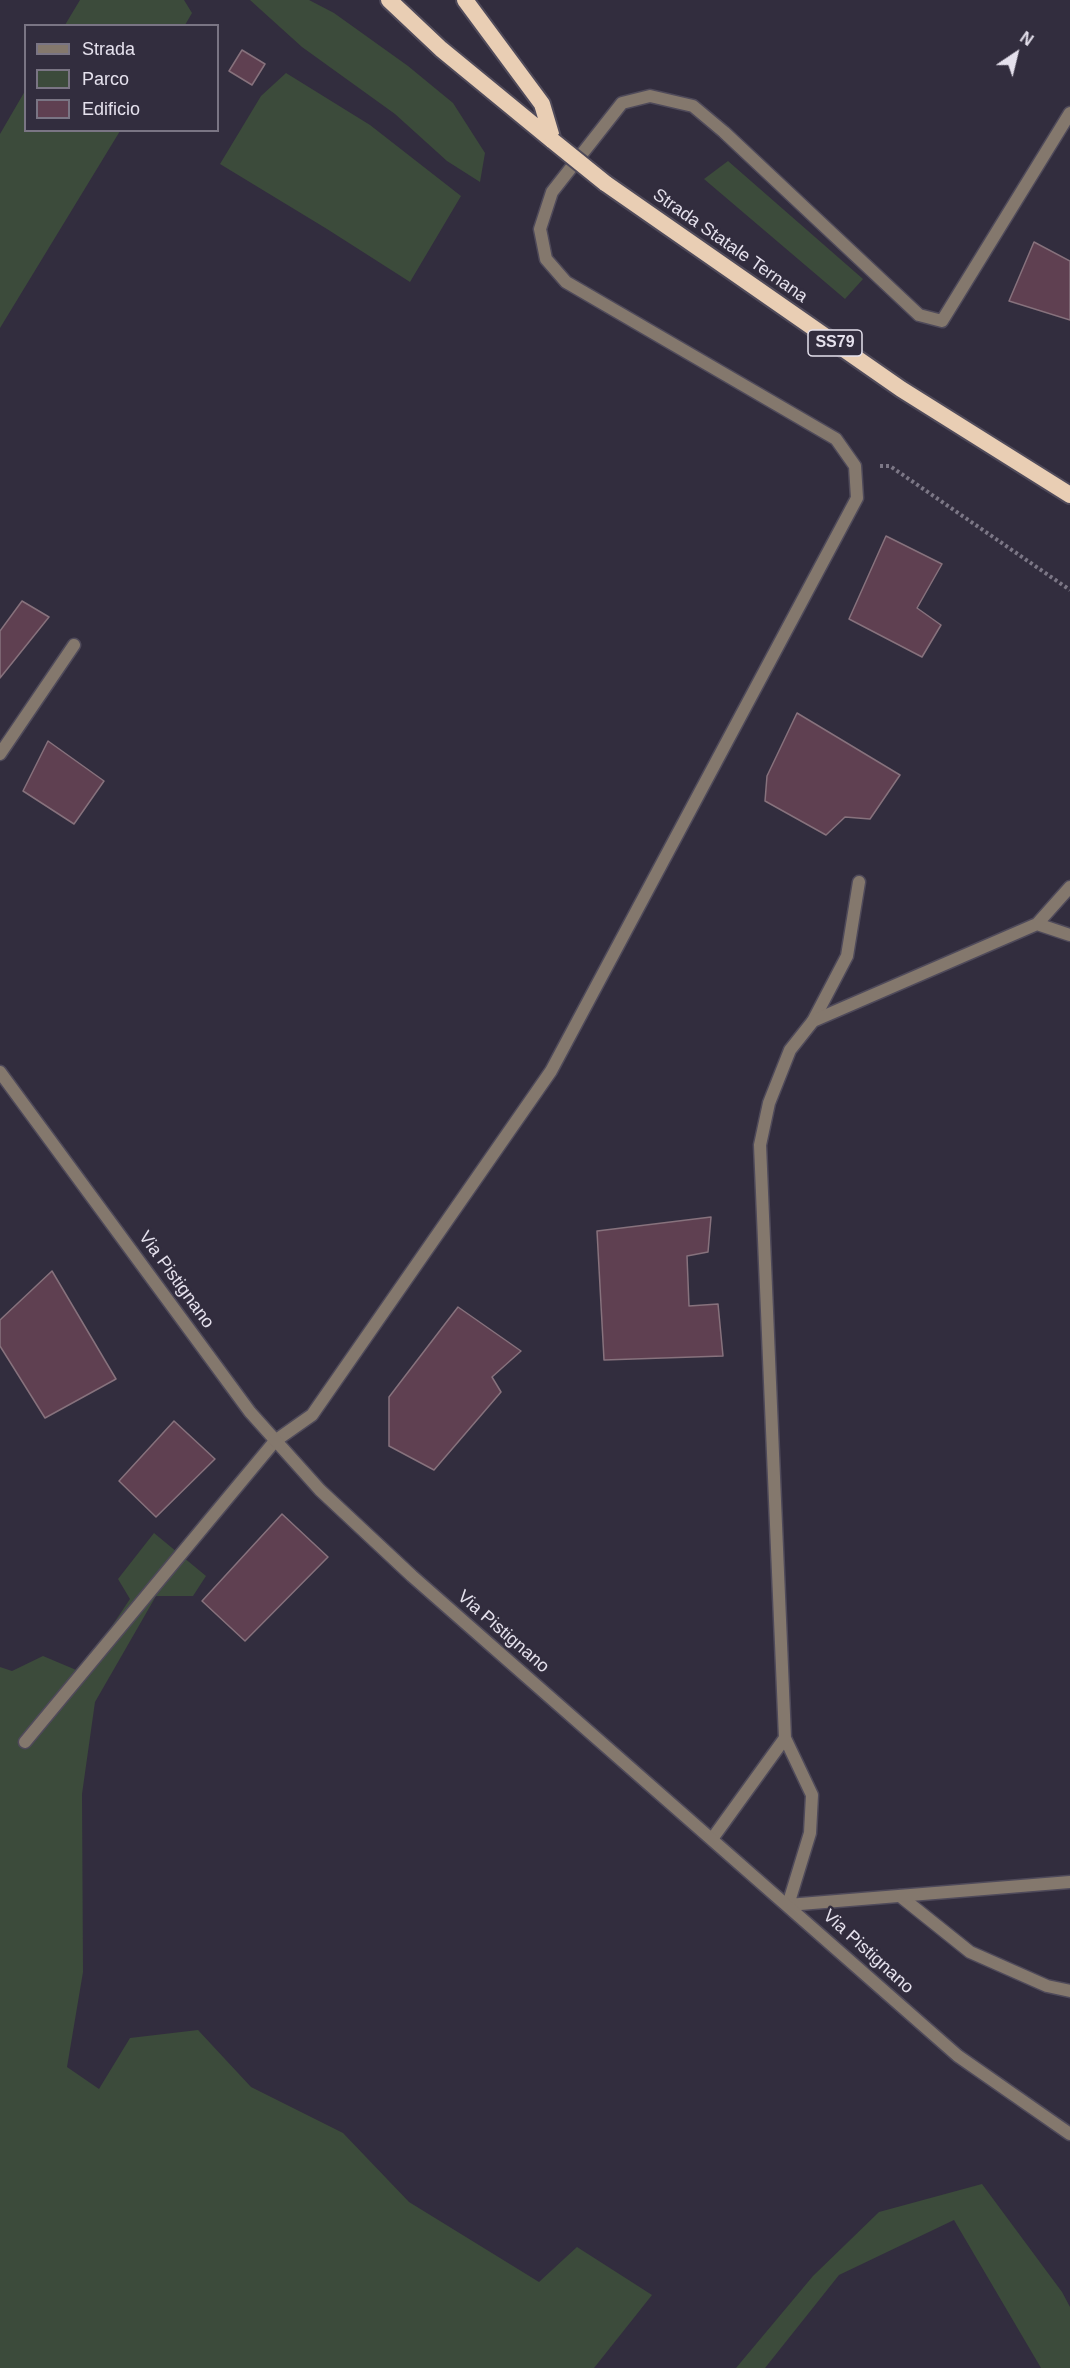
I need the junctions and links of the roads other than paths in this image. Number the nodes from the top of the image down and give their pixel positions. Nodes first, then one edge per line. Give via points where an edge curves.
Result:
1 (389, 0) edge
2 (465, 0) edge
3 (1070, 113) edge
4 (553, 141) junction
5 (1070, 495) edge
6 (74, 645) dead end
7 (0, 754) edge
8 (859, 882) dead end
9 (1070, 887) edge
10 (1037, 924) junction
11 (1070, 935) edge
12 (813, 1021) junction
13 (0, 1072) edge
14 (275, 1441) junction
15 (785, 1738) junction
16 (25, 1742) dead end
17 (712, 1839) junction
18 (1070, 1882) edge
19 (900, 1896) junction
20 (788, 1905) junction
21 (1070, 1991) edge
22 (1070, 2134) edge

1 - 4 highway, Strada Statale Ternana / SS79 via 441,49
2 - 4 highway via 542,104
3 - 14 street via 942,321 919,315 693,106 650,96 622,103 552,192 540,229 546,259 566,282 836,439 855,466 857,498 551,1071 312,1415
4 - 5 highway, Strada Statale Ternana / SS79, bridge via 605,183 901,389
6 - 7 street
8 - 12 street via 847,956
9 - 10 street
10 - 11 street
10 - 12 street
12 - 15 street via 790,1050 769,1103 760,1145
13 - 14 street, Via Pistignano
14 - 16 street
14 - 17 street, Via Pistignano via 320,1490 412,1576
15 - 17 street
15 - 20 street via 812,1795 810,1833
17 - 20 street, Via Pistignano
18 - 19 street
19 - 20 street
19 - 21 street via 970,1952 1047,1986
20 - 22 street, Via Pistignano via 958,2056

